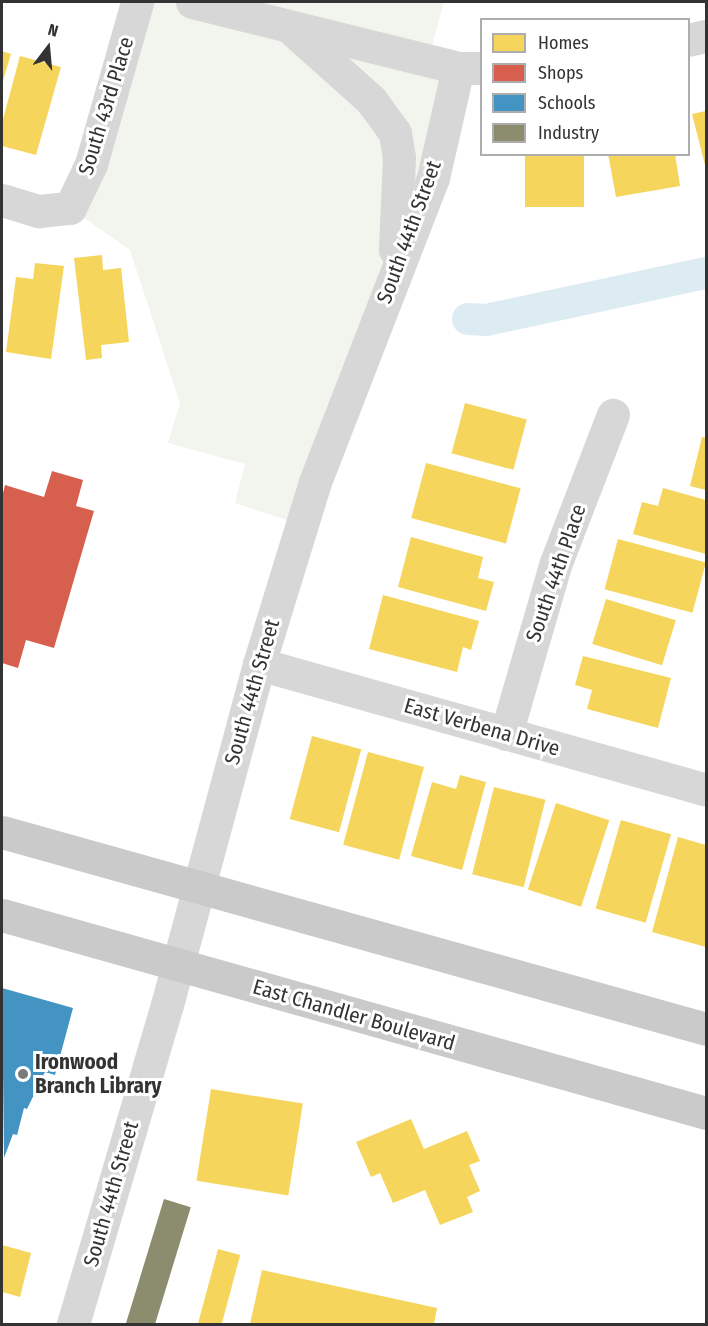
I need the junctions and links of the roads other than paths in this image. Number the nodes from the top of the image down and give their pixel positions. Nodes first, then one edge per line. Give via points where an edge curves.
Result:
1 (137, 2) edge
2 (192, 2) edge
3 (290, 28) junction
4 (706, 36) edge
5 (690, 40) edge
6 (470, 68) edge
7 (2, 200) edge
8 (393, 279) junction
9 (613, 415) dead end
10 (259, 664) junction
11 (506, 734) junction
12 (706, 790) edge
13 (2, 832) edge
14 (198, 887) junction
15 (2, 915) edge
16 (177, 965) junction
17 (706, 1029) edge
18 (706, 1113) edge
19 (73, 1324) edge

1 - 7 street, South 43rd Place via 91,164 70,208 39,211
2 - 3 street
3 - 6 street
3 - 8 street via 371,100 395,133 399,158
4 - 5 street
6 - 8 street, South 44th Street
8 - 10 street, South 44th Street via 315,482
9 - 11 street, South 44th Place via 555,565
10 - 11 street, East Verbena Drive
10 - 14 street, South 44th Street
11 - 12 street, East Verbena Drive
13 - 14 main road
14 - 16 street, South 44th Street
14 - 17 main road
15 - 16 main road, East Chandler Boulevard
16 - 18 main road, East Chandler Boulevard
16 - 19 street, South 44th Street

